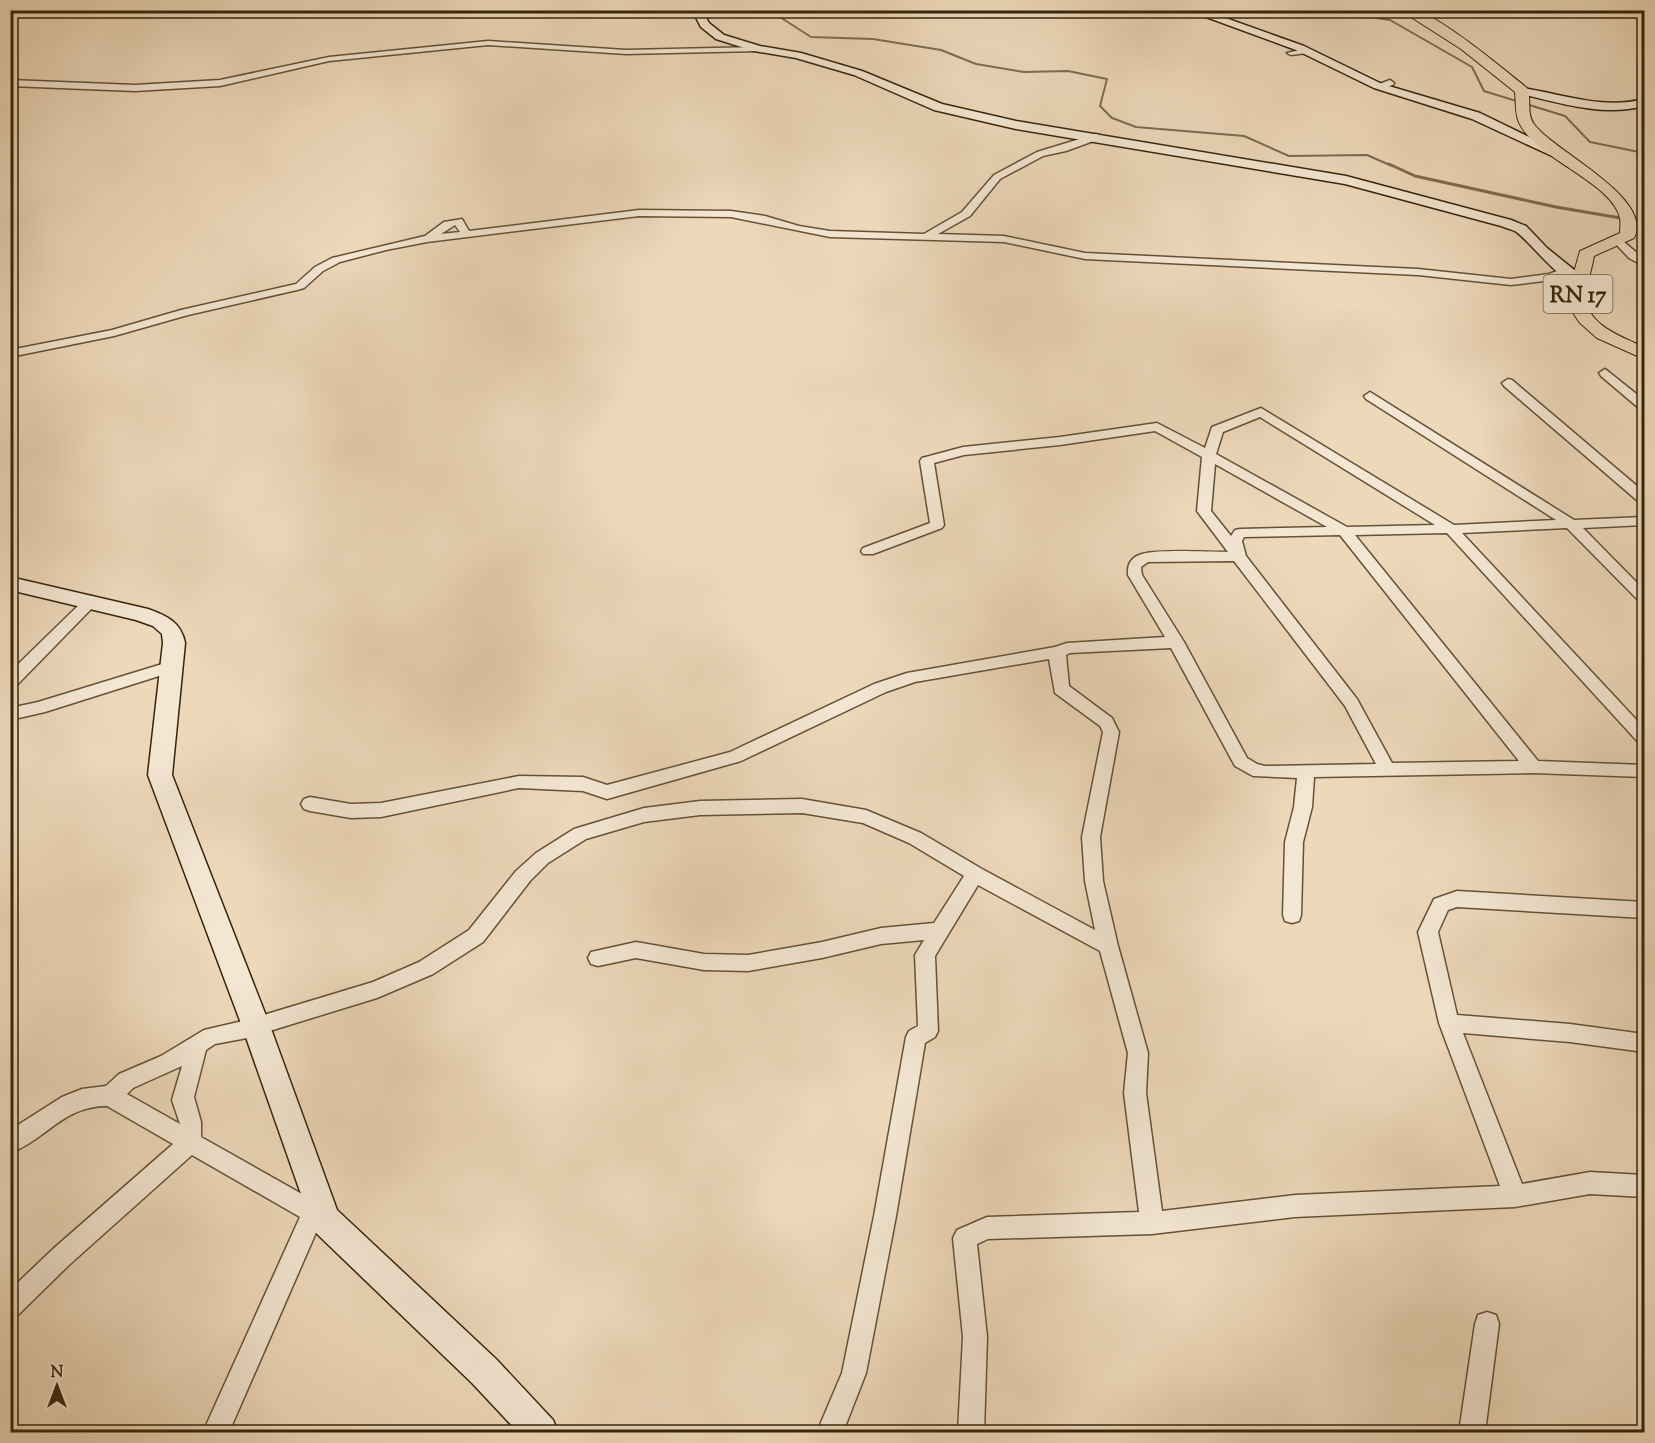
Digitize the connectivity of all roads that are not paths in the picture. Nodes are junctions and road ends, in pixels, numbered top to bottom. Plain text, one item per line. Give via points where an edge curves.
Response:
1 (697, 10) edge
2 (1192, 10) edge
3 (1405, 10) edge
4 (758, 48) junction
5 (1304, 51) junction
6 (1292, 53) dead end
7 (10, 83) edge
8 (1522, 99) junction
9 (1644, 103) edge
10 (1096, 137) junction
11 (1554, 152) junction
12 (1624, 228) junction
13 (926, 237) junction
14 (1644, 263) edge
15 (1574, 275) junction
16 (10, 354) edge
17 (1644, 354) edge
18 (1605, 373) dead end
19 (1508, 383) dead end
20 (1370, 396) dead end
21 (1644, 405) edge
22 (1209, 456) junction
23 (1644, 499) edge
24 (1644, 521) edge
25 (1571, 524) junction
26 (1451, 529) junction
27 (1343, 530) junction
28 (868, 551) dead end
29 (1239, 556) junction
30 (10, 583) edge
31 (1644, 598) edge
32 (91, 601) junction
33 (1176, 642) junction
34 (1059, 652) junction
35 (172, 666) junction
36 (10, 682) edge
37 (10, 714) edge
38 (1644, 738) edge
39 (1533, 767) junction
40 (1387, 769) junction
41 (1305, 771) junction
42 (1644, 771) edge
43 (310, 804) dead end
44 (975, 874) junction
45 (1644, 910) edge
46 (1292, 915) dead end
47 (940, 931) junction
48 (1108, 946) junction
49 (598, 958) dead end
50 (1449, 1023) junction
51 (256, 1026) junction
52 (1644, 1043) edge
53 (196, 1045) junction
54 (110, 1096) junction
55 (10, 1143) edge
56 (190, 1143) junction
57 (1644, 1186) edge
58 (1515, 1196) junction
59 (319, 1216) junction
60 (1152, 1223) junction
61 (10, 1307) edge
62 (1487, 1324) dead end
63 (216, 1432) edge
64 (541, 1432) edge
65 (831, 1432) edge
66 (971, 1432) edge
67 (1472, 1432) edge

1 - 4 street via 714,34
2 - 5 street
3 - 8 main road via 1490,65
4 - 7 street via 613,52 488,43 329,59 220,83 135,88
4 - 10 street via 858,73 949,110
5 - 6 street
5 - 11 street via 1476,116
8 - 9 street via 1634,108
8 - 11 main road via 1527,124
10 - 13 street via 1040,154 997,177 966,214
10 - 15 street via 1346,180 1506,223 1521,229
11 - 12 main road via 1610,193
12 - 14 street via 1632,256
12 - 15 main road, RN 17 via 1586,254 1586,268
13 - 15 street via 1004,239 1085,256 1418,272 1511,282
13 - 16 street via 830,234 750,216 692,212 639,213 427,239 336,260 300,286 185,312 131,329
15 - 17 main road, RN 17 via 1584,319 1602,333
18 - 21 street
19 - 23 street
20 - 25 street
22 - 26 street via 1217,430 1261,412
22 - 27 street
22 - 28 street via 1156,427 963,451 927,461 937,525
22 - 29 street via 1204,511
24 - 25 street
25 - 26 street
25 - 31 street
26 - 27 street
26 - 38 street
27 - 29 street via 1240,533 1235,541
27 - 39 street
29 - 33 street via 1144,558 1134,566 1135,575
29 - 40 street via 1351,703
30 - 32 street
32 - 35 street via 141,614 167,626 174,638
32 - 36 street
33 - 34 street via 1067,648
33 - 41 street via 1242,762 1265,772
34 - 43 street via 913,677 880,688 735,758 607,792 582,784 519,782 381,810 351,811
34 - 48 street via 1061,689 1106,722 1111,732 1091,837 1094,881
35 - 37 street
35 - 51 street via 160,775
39 - 40 street
39 - 42 street
40 - 41 street
41 - 46 street via 1294,842
44 - 47 street
44 - 48 street
44 - 51 street via 915,838 866,816 802,806 700,808 644,815 580,834 542,858 476,936 426,968 376,989
45 - 50 street via 1457,899 1441,904 1428,932
47 - 49 street via 881,936 748,963 704,962 636,950
47 - 65 street via 925,955 928,1031 916,1037 854,1373
48 - 60 street via 1138,1053 1135,1093
50 - 52 street
50 - 58 street
51 - 53 street via 211,1036
51 - 59 street
53 - 54 street via 168,1064 126,1081
53 - 56 street via 196,1059 182,1107 189,1116
54 - 55 street via 93,1094 67,1104
54 - 56 street
56 - 59 street
56 - 61 street
57 - 58 street via 1590,1183
58 - 60 street via 1295,1206
59 - 63 street
59 - 64 street via 484,1371
60 - 66 street via 987,1228 965,1238 975,1337
62 - 67 street

